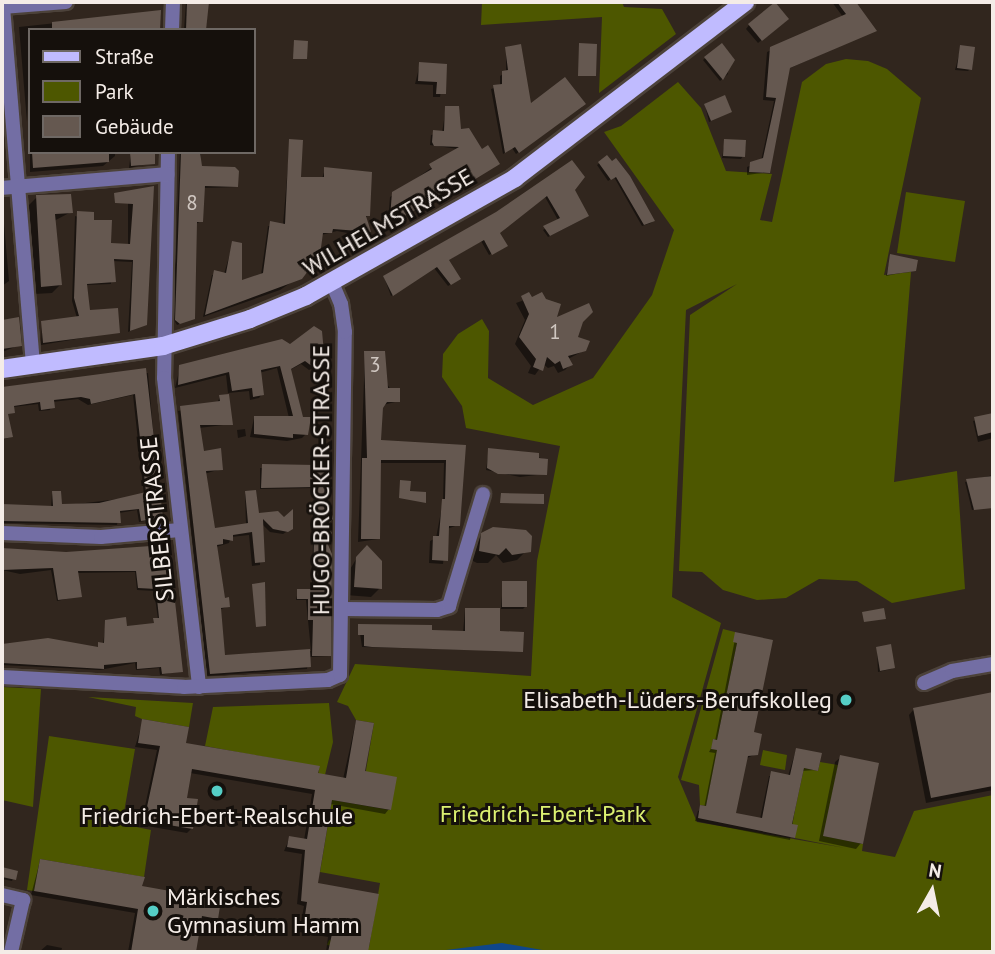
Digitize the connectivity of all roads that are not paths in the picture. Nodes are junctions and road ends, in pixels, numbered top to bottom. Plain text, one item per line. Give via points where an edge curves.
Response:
1 (65, 2) edge
2 (173, 2) edge
3 (745, 2) edge
4 (2, 7) edge
5 (172, 28) edge
6 (168, 154) edge
7 (167, 174) junction
8 (18, 186) junction
9 (2, 188) edge
10 (332, 283) junction
11 (163, 346) junction
12 (33, 364) junction
13 (2, 369) edge
14 (483, 494) dead end
15 (180, 530) junction
16 (2, 533) edge
17 (343, 609) junction
18 (993, 664) edge
19 (2, 677) edge
20 (924, 683) dead end
21 (199, 687) junction
22 (2, 895) edge
23 (11, 952) edge

1 - 4 street
2 - 5 street
3 - 10 main road, WILHELMSTRASSE via 515,178
4 - 8 street
6 - 7 street, SILBERSTRASSE
7 - 8 street
7 - 11 street, SILBERSTRASSE
8 - 9 street
8 - 12 street
10 - 11 main road, WILHELMSTRASSE via 269,313
10 - 17 street, HUGO-BRÖCKER-STRASSE via 345,332
11 - 12 main road, WILHELMSTRASSE
11 - 15 street, SILBERSTRASSE
12 - 13 main road, WILHELMSTRASSE
14 - 17 street via 449,606 437,610
15 - 16 street via 101,537
15 - 21 street, SILBERSTRASSE
17 - 21 street, HUGO-BRÖCKER-STRASSE via 342,671 337,678
18 - 20 street via 952,671
19 - 21 street
22 - 23 street via 23,900

